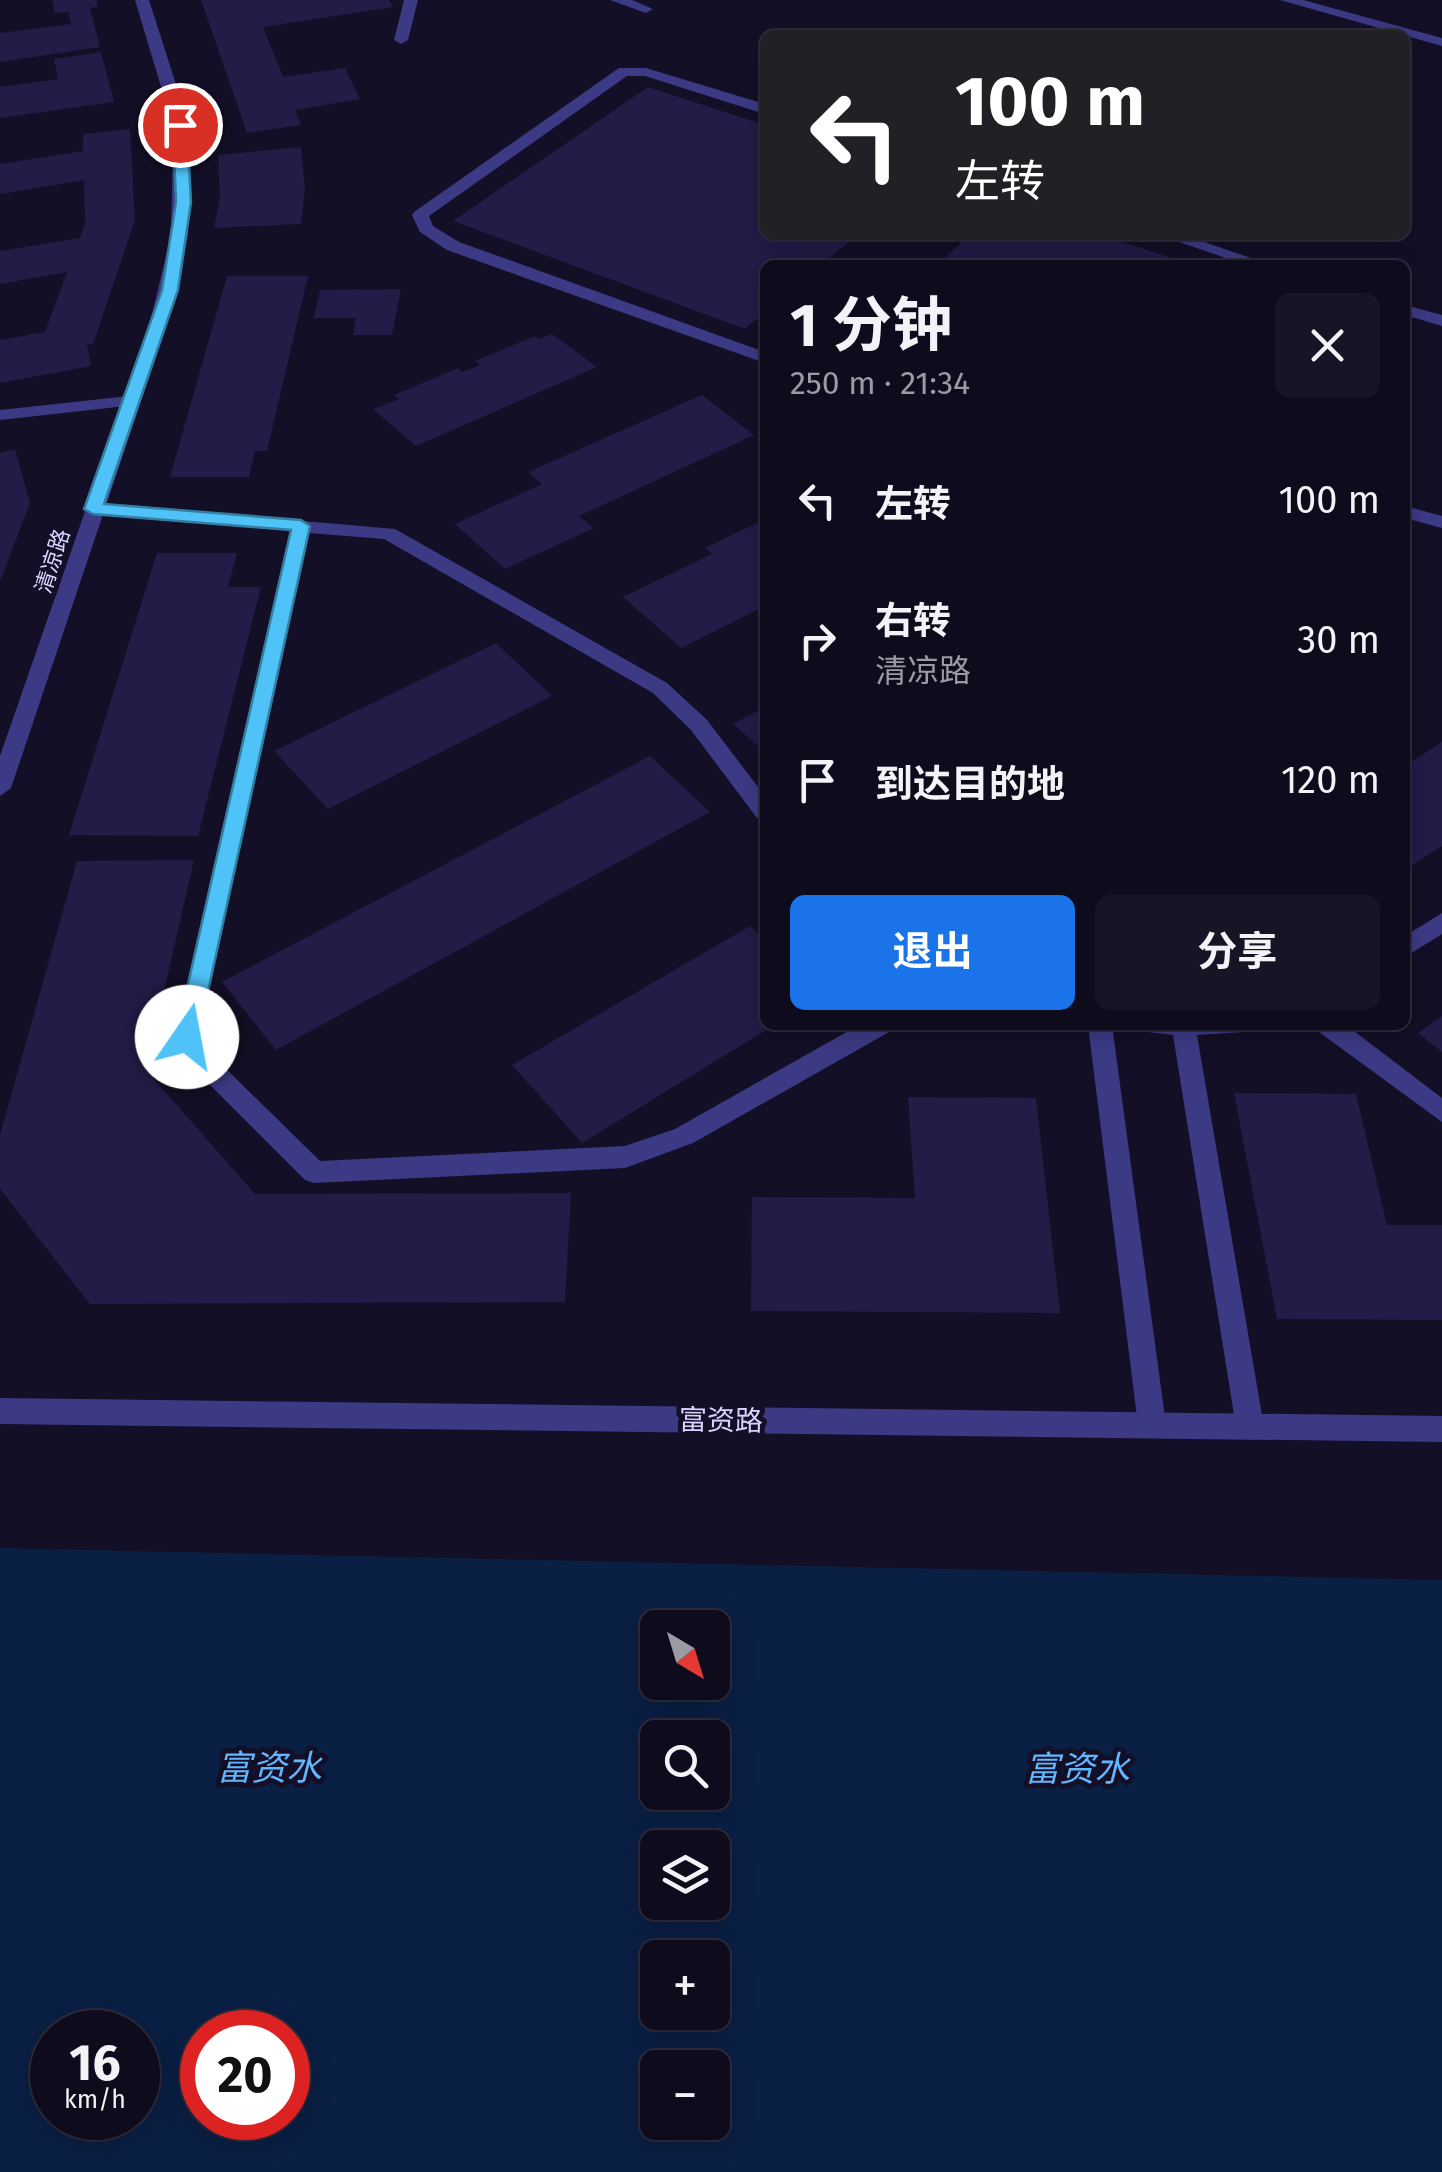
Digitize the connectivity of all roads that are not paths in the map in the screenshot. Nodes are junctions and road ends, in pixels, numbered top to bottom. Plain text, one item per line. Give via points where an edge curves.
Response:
1 (142, 0) edge
2 (411, 0) edge
3 (617, 0) edge
4 (1288, 0) edge
5 (646, 9) dead end
6 (1398, 30) edge
7 (1410, 33) edge
8 (401, 40) dead end
9 (1442, 42) edge
10 (760, 107) edge
11 (1183, 240) edge
12 (1247, 260) edge
13 (1410, 311) edge
14 (1442, 321) edge
15 (760, 356) edge
16 (129, 401) junction
17 (0, 415) edge
18 (93, 509) junction
19 (1410, 513) edge
20 (1442, 522) edge
21 (301, 526) junction
22 (0, 788) edge
23 (760, 805) edge
24 (1442, 922) edge
25 (1410, 944) edge
26 (871, 1030) edge
27 (1101, 1030) edge
28 (1171, 1030) edge
29 (1335, 1030) edge
30 (1442, 1112) edge
31 (0, 1410) edge
32 (1152, 1425) junction
33 (1250, 1427) junction
34 (1442, 1429) edge

1 - 16 street, 清凉路 via 174,93 183,202 170,290
2 - 8 street
3 - 5 street
4 - 6 street
7 - 9 street
10 - 15 street via 624,71 420,215 426,229 453,246
11 - 12 street
13 - 14 street
16 - 17 street
16 - 18 street, 清凉路
18 - 21 street
18 - 22 street, 清凉路
19 - 20 street
21 - 23 street via 388,533 634,670 699,725
21 - 26 street via 187,1037 201,1060 314,1172 625,1157 684,1136
24 - 25 street
27 - 32 street
28 - 33 street
29 - 30 street
31 - 32 street, 富资路
32 - 33 street, 富资路
33 - 34 street, 富资路

